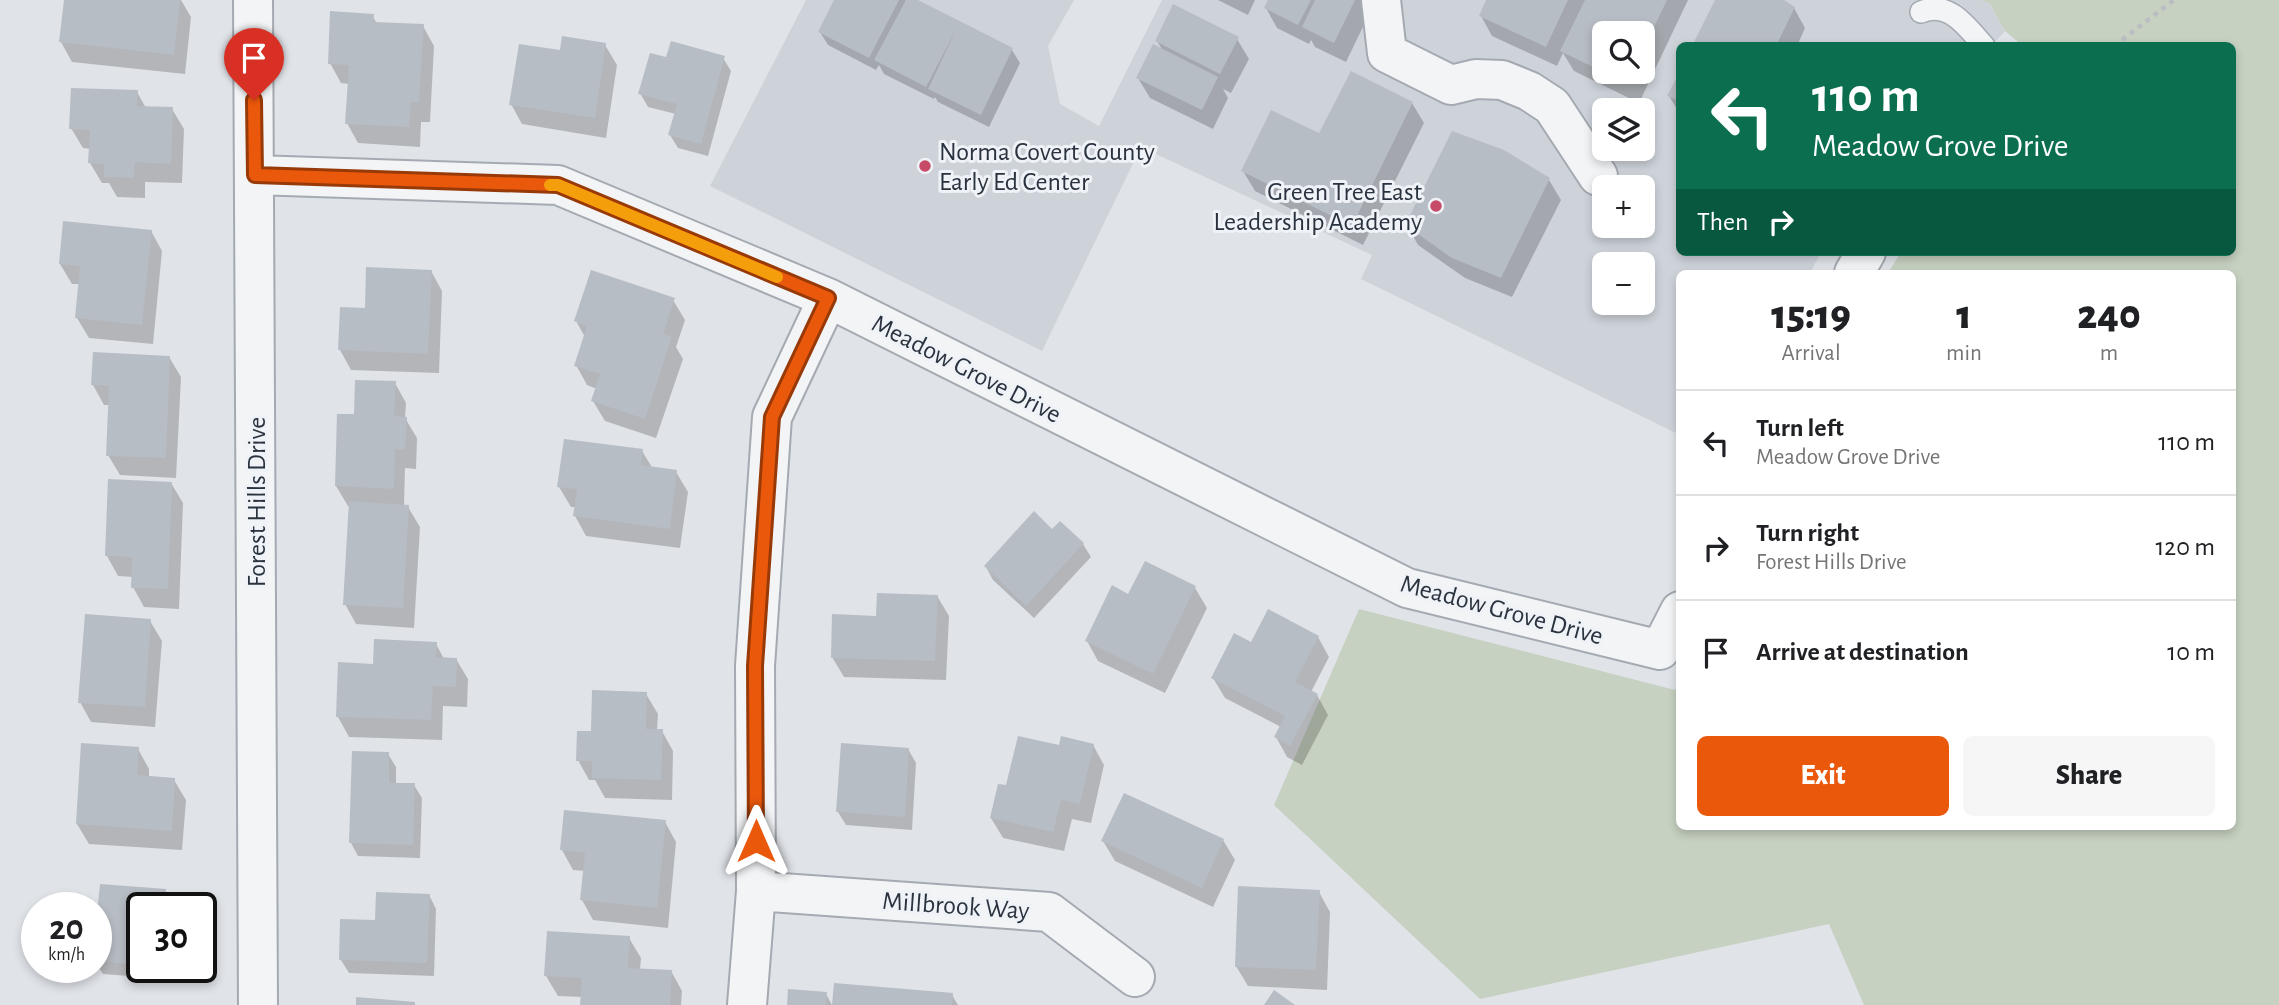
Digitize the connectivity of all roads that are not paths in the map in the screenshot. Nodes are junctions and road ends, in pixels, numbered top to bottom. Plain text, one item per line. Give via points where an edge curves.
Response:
1 (253, 0) edge
2 (1381, 0) edge
3 (1925, 6) edge
4 (1980, 42) edge
5 (255, 175) junction
6 (1602, 175) edge
7 (828, 298) junction
8 (1676, 619) edge
9 (756, 891) junction
10 (1135, 977) dead end
11 (258, 1005) edge
12 (747, 1005) edge

1 - 5 street, Forest Hills Drive
2 - 6 street via 1387,53 1451,85 1476,79 1502,80 1529,90 1552,106
3 - 4 lane via 1947,7
5 - 7 street, Meadow Grove Drive via 558,185
5 - 11 street, Forest Hills Drive
7 - 8 street, Meadow Grove Drive via 1407,588 1660,650
7 - 9 street via 772,417 755,666
9 - 10 street, Millbrook Way via 1049,912
9 - 12 street

